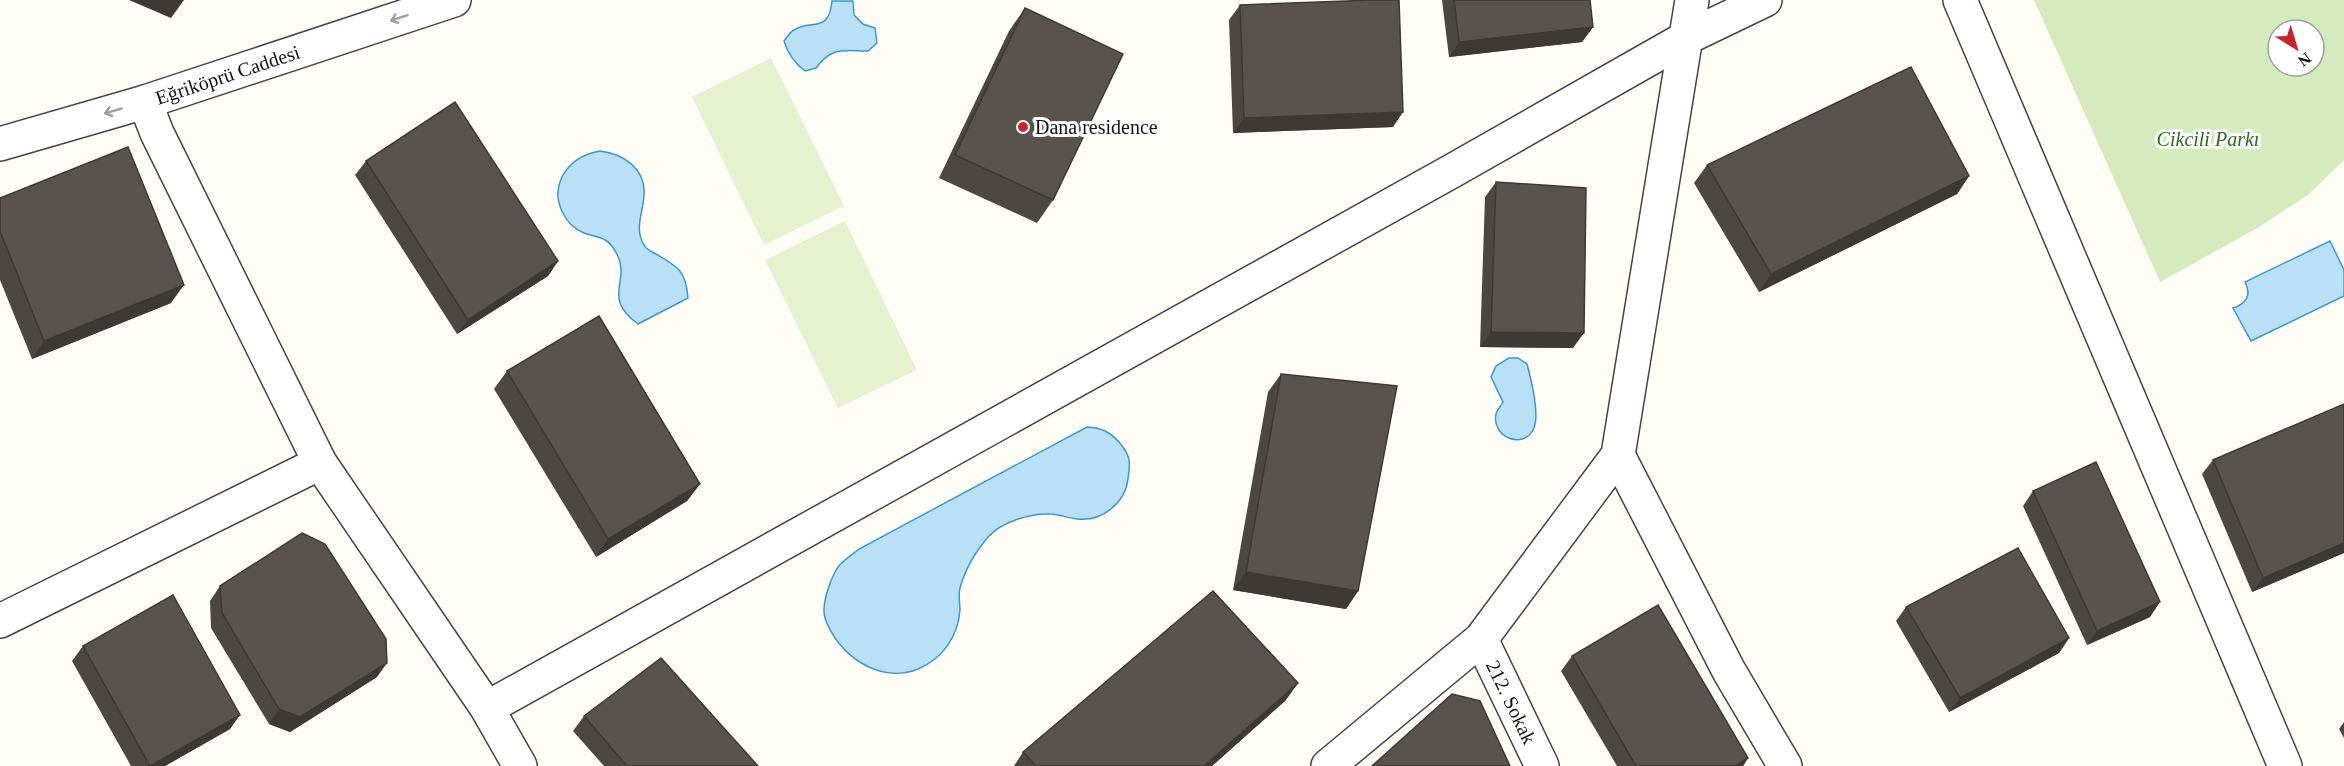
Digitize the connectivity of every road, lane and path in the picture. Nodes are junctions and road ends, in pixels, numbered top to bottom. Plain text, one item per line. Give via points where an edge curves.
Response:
1 (454, 0) edge
2 (1692, 0) edge
3 (1765, 0) edge
4 (1960, 0) edge
5 (1686, 38) junction
6 (145, 102) junction
7 (1, 139) edge
8 (1617, 455) junction
9 (320, 463) junction
10 (0, 621) edge
11 (1481, 639) junction
12 (487, 708) junction
13 (520, 766) edge
14 (1328, 766) edge
15 (1542, 766) edge
16 (1785, 766) edge
17 (2285, 766) edge

1 -> 6 street, Eğriköprü Caddesi
2 - 5 street
3 - 5 street
4 - 17 street
5 - 8 street
5 - 12 street
6 -> 7 street, Eğriköprü Caddesi
6 - 9 street
8 - 11 street
8 - 16 street via 1729,671
9 - 10 street
9 - 12 street
11 - 14 street
11 - 15 street, 212. Sokak
12 - 13 street

